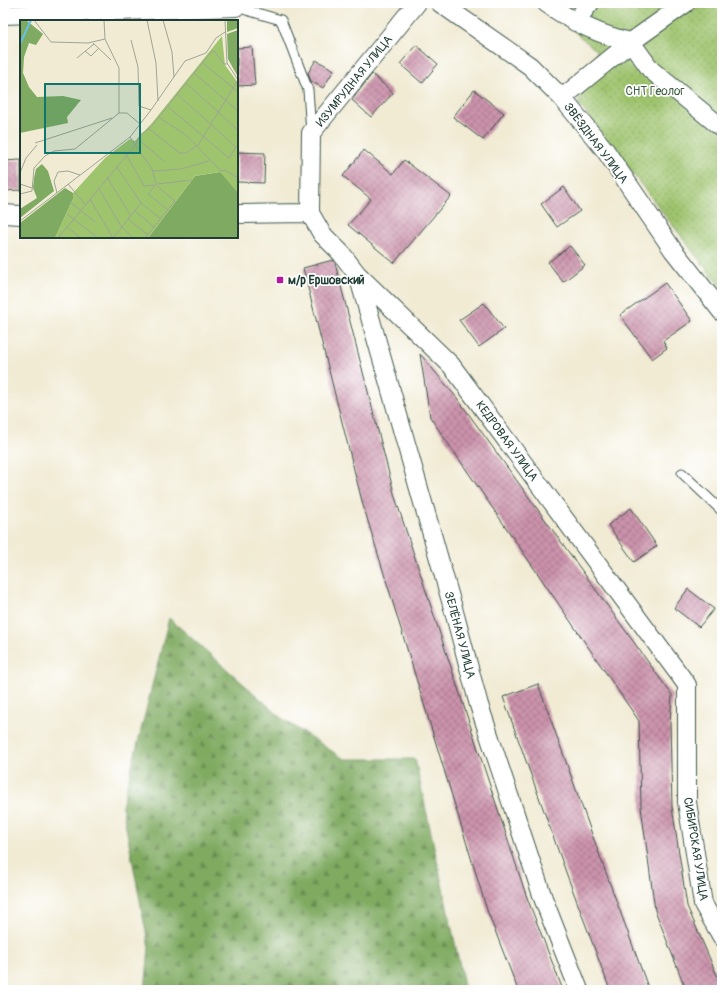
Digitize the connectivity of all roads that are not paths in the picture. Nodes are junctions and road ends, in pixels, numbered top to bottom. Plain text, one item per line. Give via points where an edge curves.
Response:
1 (417, 3) edge
2 (440, 3) edge
3 (546, 3) edge
4 (590, 3) edge
5 (686, 3) edge
6 (238, 5) edge
7 (3, 15) edge
8 (574, 22) junction
9 (631, 42) junction
10 (562, 98) junction
11 (722, 128) edge
12 (311, 133) junction
13 (310, 213) junction
14 (3, 214) edge
15 (20, 214) edge
16 (238, 214) edge
17 (357, 274) junction
18 (722, 312) edge
19 (682, 473) dead end
20 (722, 511) edge
21 (687, 685) joint
22 (722, 937) edge
23 (579, 990) edge

1 - 12 street, ИЗУМРУДНАЯ УЛИЦА
2 - 10 street, ЗВЁЗДНАЯ УЛИЦА via 530,66
3 - 8 street
4 - 8 street
5 - 9 street
6 - 7 street
6 - 12 lane via 281,20 308,90
8 - 9 street via 611,38
9 - 10 street
9 - 11 street via 651,70
10 - 18 street, ЗВЁЗДНАЯ УЛИЦА via 605,150 672,250
12 - 13 street, ИЗУМРУДНАЯ УЛИЦА
13 - 16 street
13 - 17 street, КЕДРОВАЯ УЛИЦА via 322,234
14 - 15 street
17 - 21 street, КЕДРОВАЯ УЛИЦА via 451,365
17 - 23 street, ЗЕЛЁНАЯ УЛИЦА via 479,705 543,898
19 - 20 lane
21 - 22 street, СИБИРСКАЯ УЛИЦА via 687,802 703,904

